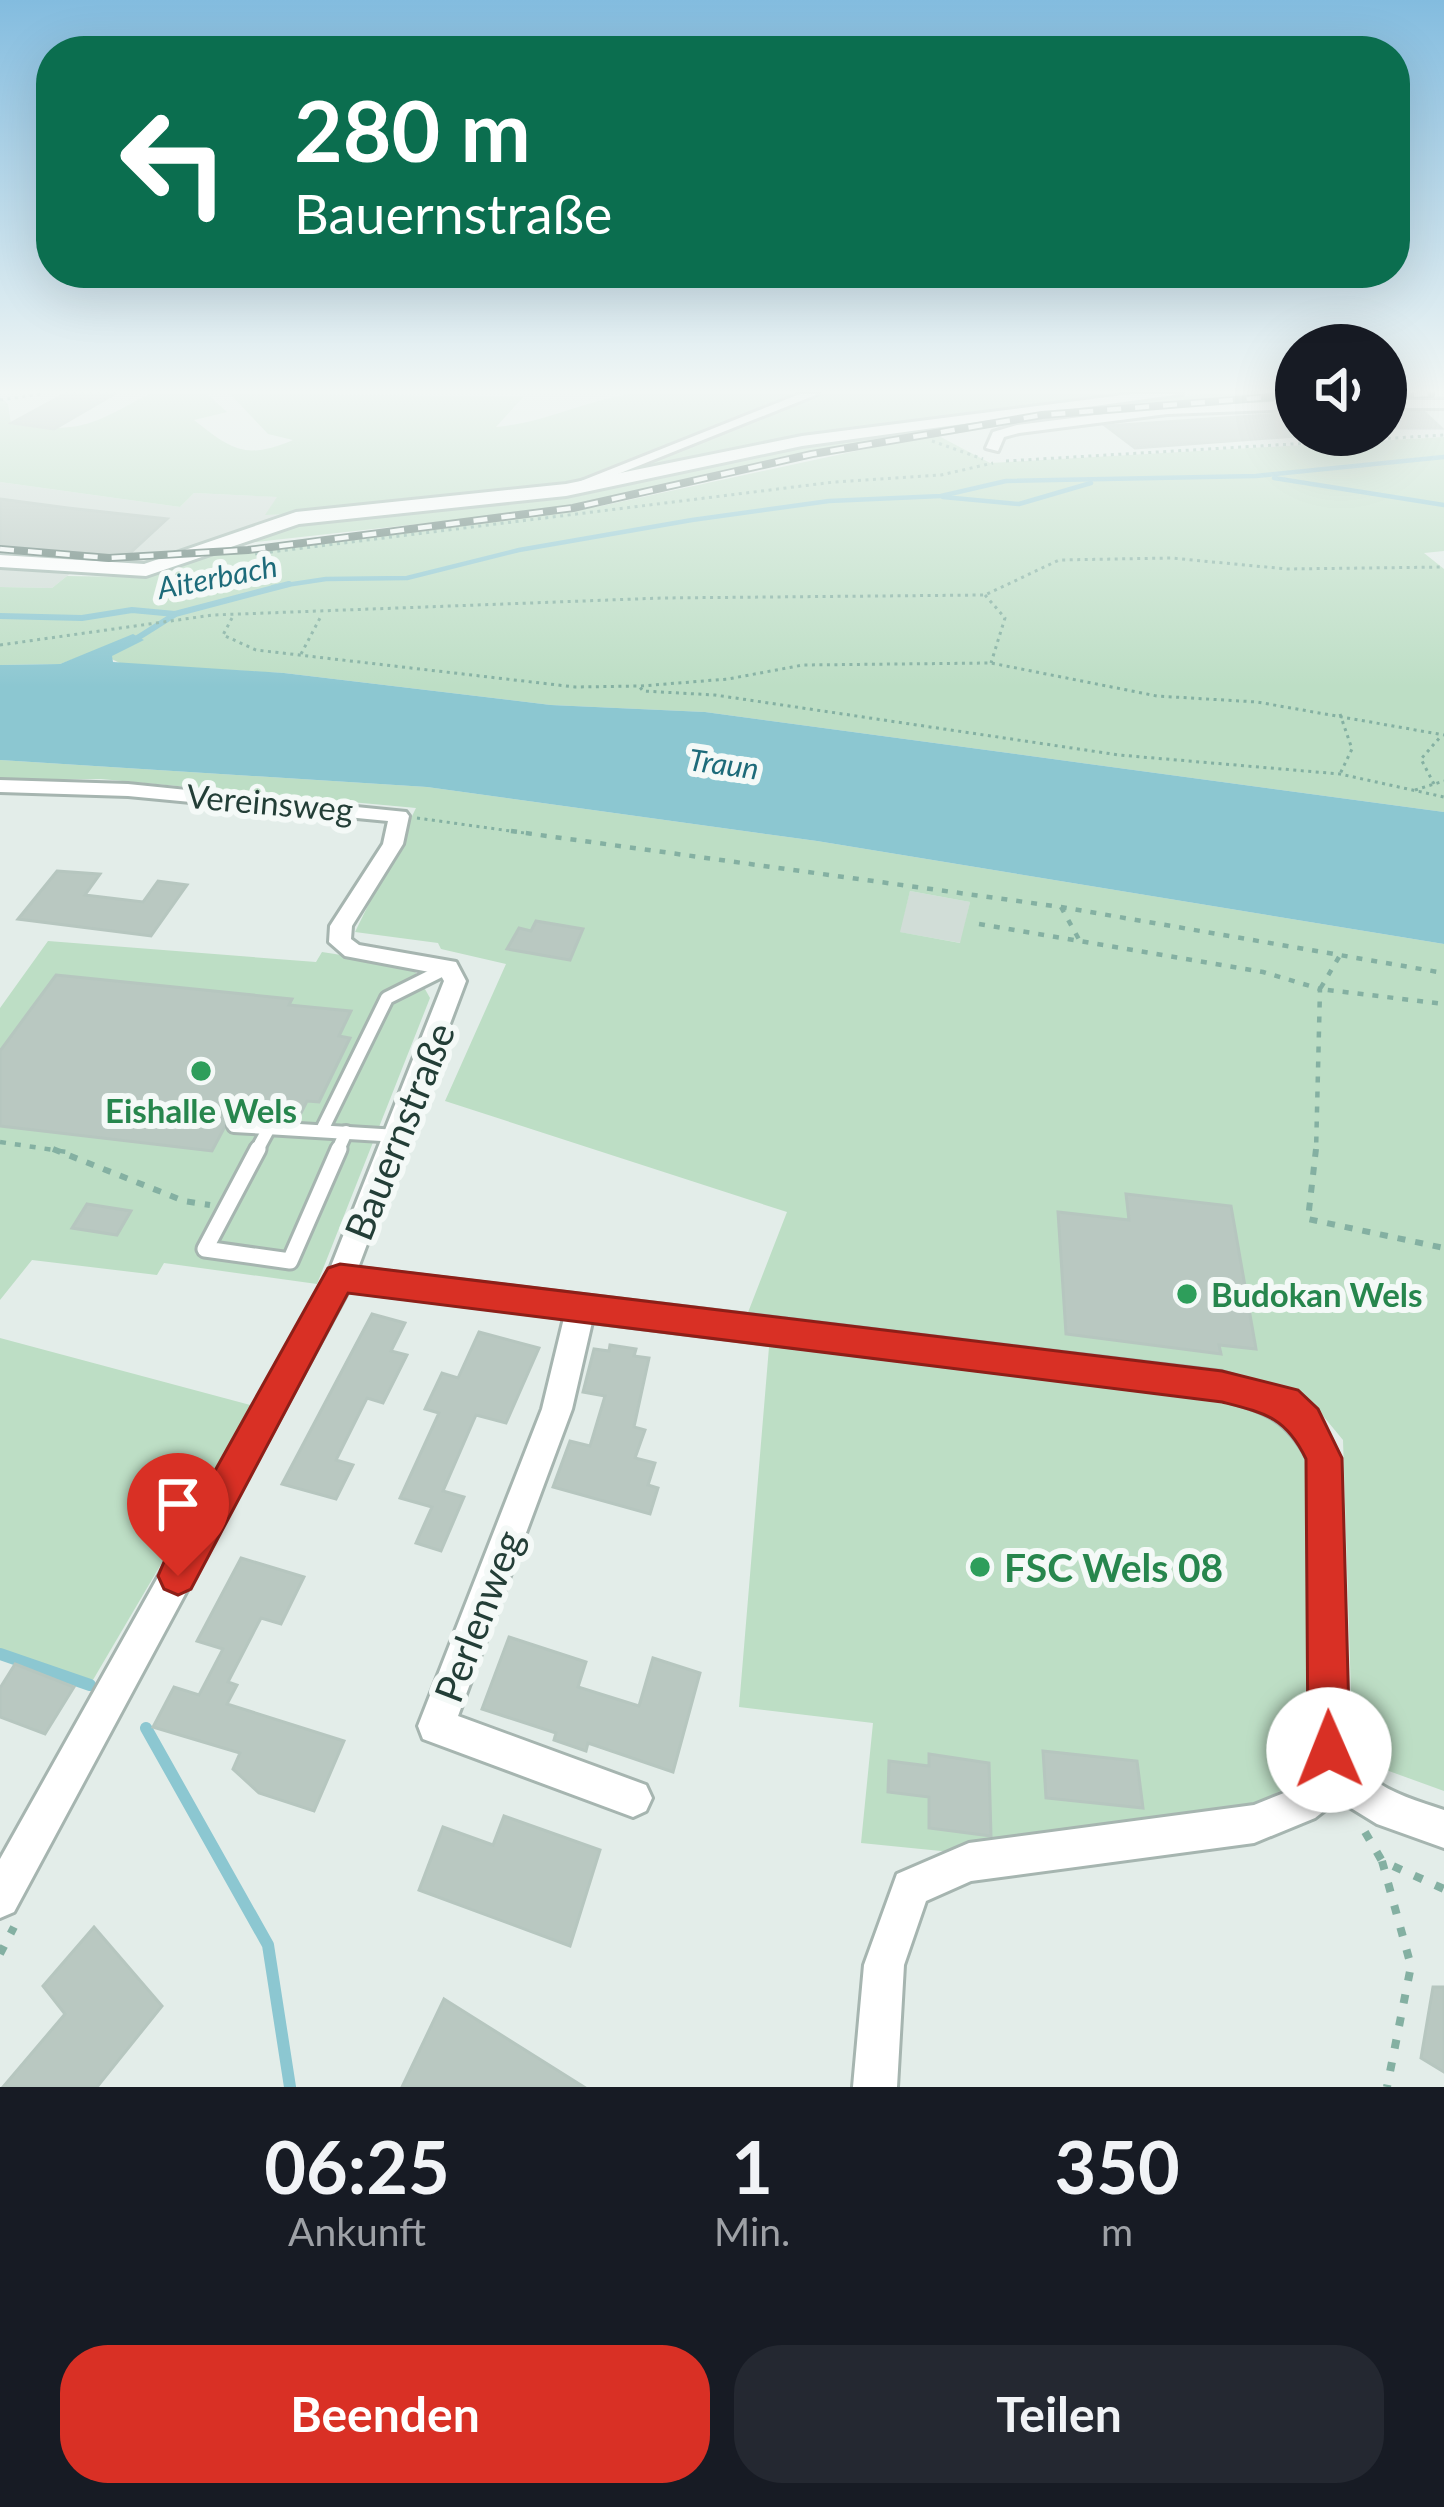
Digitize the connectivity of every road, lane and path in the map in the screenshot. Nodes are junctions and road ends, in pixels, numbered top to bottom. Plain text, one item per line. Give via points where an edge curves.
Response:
1 (553, 491) edge
2 (757, 491) edge
3 (245, 555) dead end
4 (0, 561) edge
5 (1444, 567) edge
6 (985, 595) junction
7 (321, 615) junction
8 (232, 618) junction
9 (0, 645) edge
10 (301, 654) junction
11 (991, 664) junction
12 (639, 686) junction
13 (1340, 714) junction
14 (1443, 735) edge
15 (1340, 774) junction
16 (1444, 781) edge
17 (1435, 784) junction
18 (0, 786) edge
19 (1410, 791) junction
20 (1444, 797) edge
21 (399, 816) junction
22 (1061, 907) junction
23 (979, 925) dead end
24 (1081, 943) junction
25 (1339, 957) junction
26 (448, 968) junction
27 (1444, 973) edge
28 (1320, 989) junction
29 (1444, 1004) edge
30 (234, 1126) dead end
31 (269, 1128) junction
32 (322, 1130) junction
33 (346, 1132) junction
34 (399, 1136) junction
35 (0, 1142) edge
36 (228, 1207) junction
37 (1444, 1248) edge
38 (340, 1278) junction
39 (581, 1307) junction
40 (1348, 1787) junction
41 (633, 1798) dead end
42 (1444, 1829) edge
43 (1382, 1861) junction
44 (1444, 1888) edge
45 (0, 1898) edge
46 (875, 2087) edge
47 (1387, 2087) edge

1 - 4 main road via 296,518 146,570
2 - 3 path
5 - 6 path via 1059,560
6 - 7 path via 662,598
6 - 11 path via 1005,618
7 - 8 path
7 - 10 path
8 - 9 path
8 - 10 path via 223,635 235,644
10 - 12 path via 575,686
11 - 12 path via 803,665
11 - 13 path via 1157,696
12 - 15 path via 1119,755
13 - 14 path
13 - 15 path via 1352,749
14 - 17 path via 1421,759
15 - 19 path
16 - 17 path
17 - 19 path
18 - 21 street, Vereinsweg
19 - 20 path
21 - 22 path
21 - 26 street, Vereinsweg via 393,844 340,926 340,942
22 - 24 path
22 - 25 path
23 - 24 path
24 - 28 path
25 - 27 path
25 - 28 path
26 - 32 lane via 387,998
26 - 34 street, Bauernstraße via 453,996
28 - 29 path
28 - 37 path via 1319,1163 1308,1219
30 - 31 lane
31 - 32 lane
31 - 36 lane
32 - 33 lane
33 - 34 lane
33 - 36 lane via 290,1261 205,1249
34 - 38 street, Bauernstraße
35 - 36 path via 63,1150 184,1201
38 - 39 street
38 - 45 street, Bauernstraße
39 - 40 street via 1286,1401 1306,1420 1324,1458 1329,1750
39 - 41 street, Perlenweg via 557,1409 436,1726
40 - 42 street
40 - 43 path
40 - 46 street via 1254,1824 969,1862 911,1888 884,1965
43 - 44 path
43 - 47 path via 1412,1966

